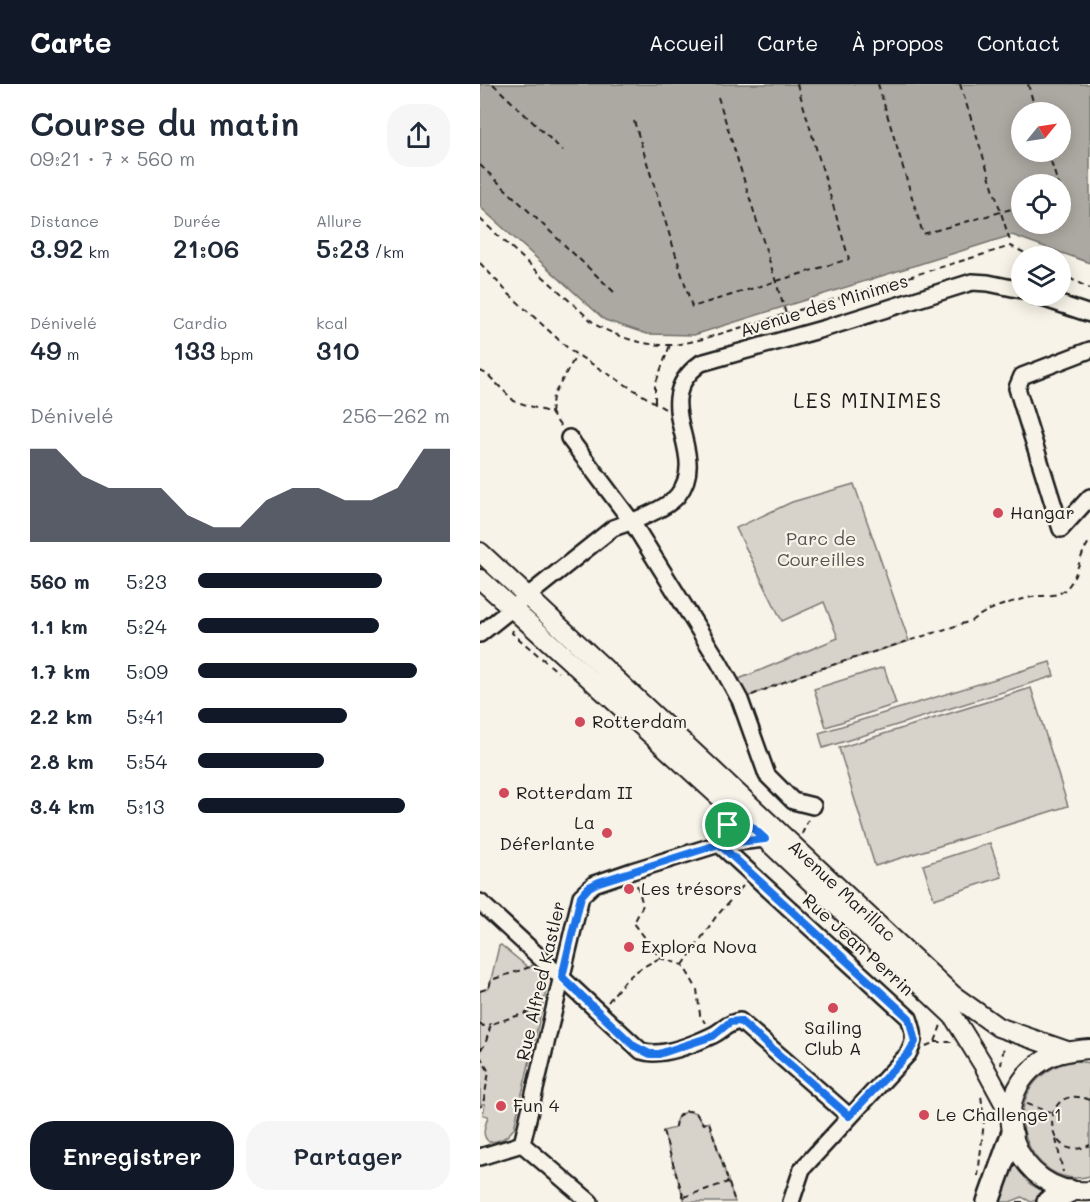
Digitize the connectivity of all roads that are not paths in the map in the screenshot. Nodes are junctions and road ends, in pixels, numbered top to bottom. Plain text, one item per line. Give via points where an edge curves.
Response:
1 (1011, 288) edge
2 (1066, 306) edge
3 (1090, 314) edge
4 (1090, 350) edge
5 (569, 438) road end
6 (1090, 497) edge
7 (632, 522) junction
8 (480, 552) edge
9 (480, 579) edge
10 (528, 597) junction
11 (513, 608) junction
12 (480, 634) edge
13 (813, 806) dead end
14 (731, 808) junction
15 (765, 839) junction
16 (719, 844) junction
17 (480, 902) edge
18 (562, 977) junction
19 (1090, 1049) edge
20 (1067, 1051) junction
21 (849, 1116) junction
22 (1011, 1126) junction
23 (522, 1144) junction
24 (480, 1157) edge
25 (1068, 1193) edge
26 (590, 1202) edge
27 (791, 1202) edge
28 (988, 1202) edge

1 - 7 street, Avenue des Minimes via 972,282 700,363 689,372 676,403 687,450 685,482 669,503
2 - 3 street
4 - 6 street via 1022,376 1017,388 1062,529
5 - 7 street
7 - 10 street, Avenue des Minimes via 613,528
7 - 13 street via 740,700 767,775 793,801
8 - 10 street, Avenue Marillac
9 - 11 street, Avenue Marillac
10 - 11 street, Avenue des Minimes
10 - 20 street, Avenue Marillac via 953,996 998,1027
11 - 12 street, Avenue des Minimes
11 - 14 street, Avenue Marillac
14 - 15 street, Avenue Marillac
14 - 16 street
15 - 16 street, Rue Alfred Kastler
15 - 22 street, Avenue Marillac via 953,1016 993,1083
16 - 18 street, Rue Alfred Kastler via 594,884 581,896
16 - 21 street, Rue Jean Perrin via 909,1018 915,1042 908,1054
17 - 18 street
18 - 21 street via 634,1046 650,1054 713,1036 730,1022 740,1021
18 - 23 street, Rue Alfred Kastler
19 - 20 street
20 - 22 street via 1045,1060 1028,1074 1016,1094
21 - 27 street via 802,1169
22 - 25 street, Avenue Marillac via 1018,1154 1030,1169 1044,1182
22 - 28 main road
23 - 24 street
23 - 26 street

